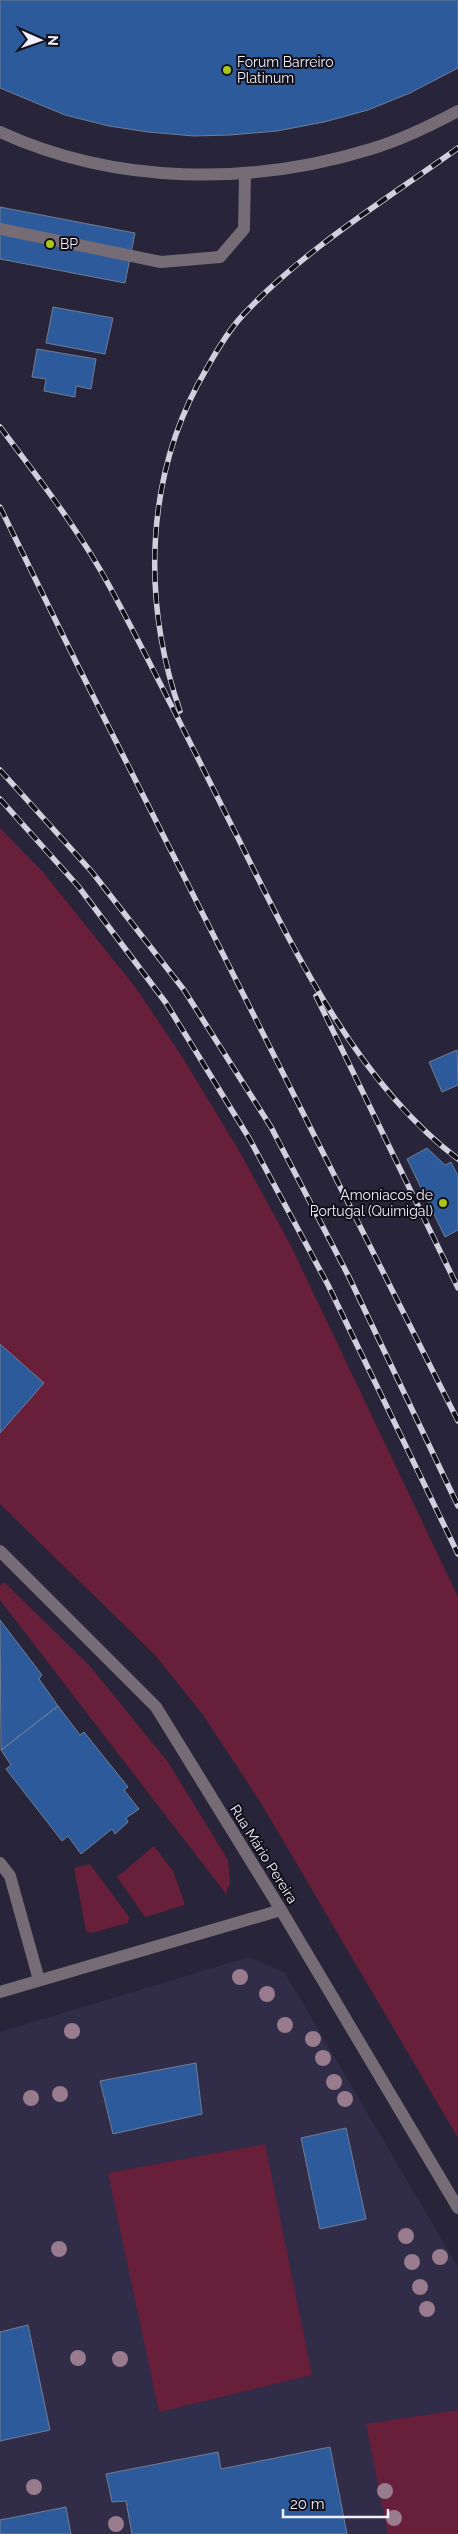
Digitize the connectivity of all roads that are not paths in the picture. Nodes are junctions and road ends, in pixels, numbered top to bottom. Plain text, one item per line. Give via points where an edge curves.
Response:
1 (458, 111) edge
2 (0, 132) edge
3 (245, 174) junction
4 (0, 229) edge
5 (0, 1551) edge
6 (0, 1863) edge
7 (281, 1910) junction
8 (39, 1980) junction
9 (0, 1992) edge
10 (458, 2208) edge

1 - 3 street via 413,134 371,149 282,170
2 - 3 street via 47,151 94,162 192,175
3 - 4 street via 244,228 220,257 161,262
5 - 7 street, Rua Mário Pereira via 156,1707
6 - 8 street via 10,1876
7 - 8 street
7 - 10 street, Rua Mário Pereira
8 - 9 street

